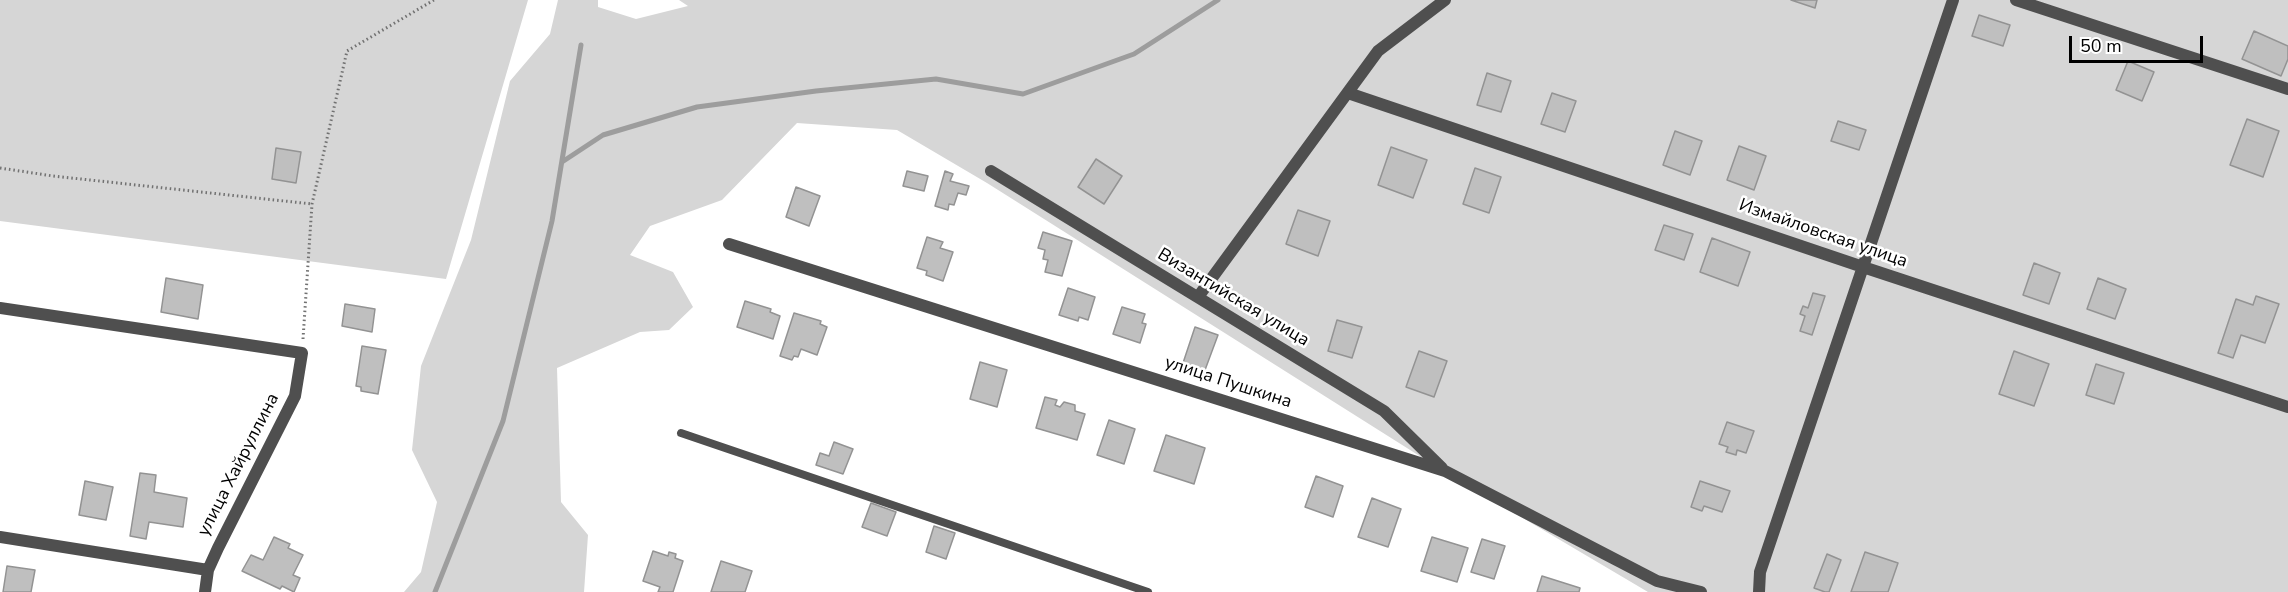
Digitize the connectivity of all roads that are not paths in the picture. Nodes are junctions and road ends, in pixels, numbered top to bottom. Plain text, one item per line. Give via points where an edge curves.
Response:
1 (1445, 0) edge
2 (1953, 0) edge
3 (2016, 0) edge
4 (2288, 89) edge
5 (1348, 93) junction
6 (992, 171) dead end
7 (729, 244) dead end
8 (1863, 267) junction
9 (1198, 297) junction
10 (0, 308) edge
11 (2288, 407) edge
12 (681, 434) dead end
13 (1445, 471) junction
14 (0, 537) edge
15 (208, 570) junction
16 (205, 592) edge
17 (1148, 592) edge
18 (1701, 592) edge
19 (1759, 592) edge

1 - 5 street via 1378,51
2 - 8 street
3 - 4 street
5 - 8 street, Измайловская улица
5 - 9 street
6 - 9 street, Византийская улица
7 - 13 street, улица Пушкина
8 - 11 street, Измайловская улица
8 - 19 street via 1760,572
9 - 13 street, Византийская улица via 1384,411
10 - 15 street, улица Хайруллина via 302,353 295,396
12 - 17 lane
13 - 18 street, улица Пушкина via 1657,581
14 - 15 street
15 - 16 street, улица Хайруллина

